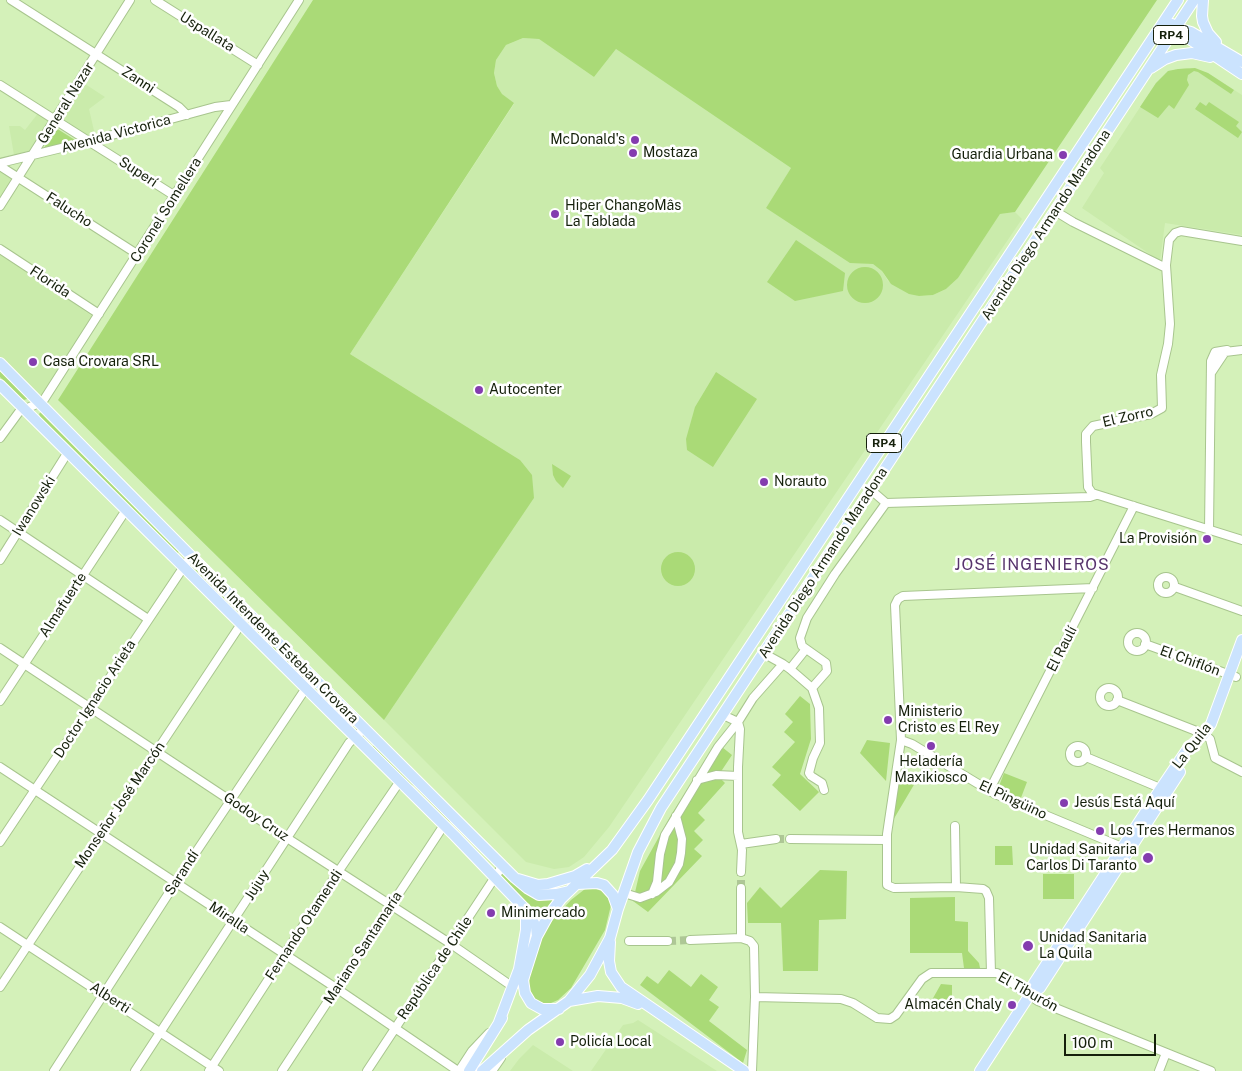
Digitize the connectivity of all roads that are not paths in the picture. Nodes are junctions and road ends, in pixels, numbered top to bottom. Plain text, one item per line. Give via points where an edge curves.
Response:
1 (11, 0) edge
2 (130, 0) edge
3 (155, 0) edge
4 (299, 0) edge
5 (1178, 0) edge
6 (1194, 0) edge
7 (1203, 0) edge
8 (1165, 20) junction
9 (1176, 27) junction
10 (97, 54) junction
11 (1225, 57) junction
12 (1242, 62) edge
13 (258, 65) junction
14 (1148, 70) junction
15 (1242, 74) edge
16 (0, 85) edge
17 (231, 105) junction
18 (187, 115) junction
19 (56, 119) junction
20 (90, 141) junction
21 (33, 155) junction
22 (0, 164) edge
23 (18, 177) junction
24 (175, 196) junction
25 (0, 206) edge
26 (1055, 211) junction
27 (1242, 241) edge
28 (0, 249) edge
29 (137, 254) junction
30 (1166, 268) junction
31 (99, 314) junction
32 (1242, 350) edge
33 (0, 363) edge
34 (0, 385) edge
35 (39, 403) junction
36 (23, 410) junction
37 (0, 438) edge
38 (68, 452) junction
39 (871, 490) junction
40 (1096, 495) junction
41 (886, 503) junction
42 (1134, 506) junction
43 (126, 510) junction
44 (0, 520) edge
45 (1209, 530) junction
46 (18, 532) junction
47 (1242, 540) edge
48 (191, 556) junction
49 (0, 560) edge
50 (182, 567) junction
51 (83, 575) junction
52 (1175, 587) dead end
53 (1093, 588) junction
54 (1242, 611) edge
55 (148, 619) junction
56 (241, 624) junction
57 (1242, 640) edge
58 (1145, 644) dead end
59 (0, 648) edge
60 (806, 649) junction
61 (763, 653) junction
62 (1242, 659) edge
63 (24, 664) junction
64 (786, 666) junction
65 (1233, 676) junction
66 (314, 678) junction
67 (306, 688) junction
68 (812, 688) junction
69 (1117, 700) dead end
70 (0, 701) edge
71 (90, 707) junction
72 (723, 714) junction
73 (738, 722) junction
74 (365, 728) junction
75 (355, 736) junction
76 (1206, 736) junction
77 (901, 740) junction
78 (156, 751) junction
79 (1086, 757) dead end
80 (0, 766) edge
81 (1242, 772) edge
82 (738, 776) junction
83 (697, 780) junction
84 (400, 781) junction
85 (824, 790) dead end
86 (1165, 790) junction
87 (35, 791) junction
88 (989, 791) junction
89 (231, 800) junction
90 (676, 816) junction
91 (444, 825) junction
92 (955, 826) dead end
93 (101, 833) junction
94 (287, 838) junction
95 (776, 839) tunnel mouth
96 (790, 839) tunnel mouth
97 (886, 840) junction
98 (0, 842) edge
99 (741, 844) junction
100 (1126, 848) junction
101 (503, 865) junction
102 (338, 872) junction
103 (742, 872) tunnel mouth
104 (495, 878) junction
105 (515, 878) junction
106 (176, 882) junction
107 (577, 882) junction
108 (956, 887) junction
109 (740, 888) tunnel mouth
110 (624, 893) junction
111 (652, 894) junction
112 (518, 901) junction
113 (390, 905) junction
114 (618, 909) junction
115 (234, 921) junction
116 (0, 927) edge
117 (537, 936) junction
118 (610, 938) junction
119 (741, 938) junction
120 (690, 940) tunnel mouth
121 (629, 941) dead end
122 (668, 941) tunnel mouth
123 (28, 944) junction
124 (451, 944) junction
125 (284, 955) junction
126 (991, 973) junction
127 (523, 980) junction
128 (0, 987) edge
129 (513, 987) junction
130 (336, 988) junction
131 (105, 995) junction
132 (1029, 996) junction
133 (755, 997) junction
134 (569, 1001) junction
135 (559, 1009) junction
136 (657, 1013) junction
137 (497, 1024) junction
138 (395, 1028) junction
139 (161, 1032) junction
140 (508, 1047) junction
141 (1166, 1053) junction
142 (213, 1070) edge
143 (54, 1071) edge
144 (136, 1071) edge
145 (282, 1071) edge
146 (367, 1071) edge
147 (458, 1071) edge
148 (469, 1071) edge
149 (482, 1071) edge
150 (492, 1071) edge
151 (744, 1071) edge
152 (752, 1071) edge
153 (980, 1071) edge
154 (1159, 1071) edge
155 (1211, 1071) edge

1 - 10 street, Zanni
2 - 10 street, General Nazar
3 - 13 street, Uspallata
4 - 13 street, Coronel Somellera
5 - 8 main road, Avenida Diego Armando Maradona / RP4
6 - 9 main road, Avenida Diego Armando Maradona / RP4
7 - 11 main road via 1204,27
8 - 9 main road
8 - 107 main road, Avenida Diego Armando Maradona / RP4 via 648,800 622,837
9 - 11 main road via 1191,40
9 - 14 main road, Avenida Diego Armando Maradona / RP4
10 - 18 street, Zanni
10 - 19 street, General Nazar
11 - 12 main road
11 - 14 main road via 1184,54 1165,59
11 - 15 main road
13 - 17 street, Coronel Somellera
14 - 26 main road, Avenida Diego Armando Maradona / RP4
16 - 19 street, Superí
17 - 18 street, Avenida Victorica
17 - 24 street, Coronel Somellera
18 - 20 street, Avenida Victorica
19 - 20 street, Superí
19 - 21 street, General Nazar
20 - 21 street, Avenida Victorica
20 - 24 street, Superí
21 - 22 street, Avenida Victorica
21 - 23 street, General Nazar
22 - 23 street, Falucho
23 - 25 street, General Nazar
23 - 29 street, Falucho
24 - 29 street, Coronel Somellera
26 - 30 street
26 - 39 main road, Avenida Diego Armando Maradona / RP4
27 - 30 street, El Zorro via 1181,231 1175,233 1169,240
28 - 31 street, Florida
29 - 31 street, Coronel Somellera
30 - 40 street, El Zorro via 1170,324 1161,375 1162,408 1151,414 1098,424 1088,431 1088,486 1089,491
31 - 35 street, Coronel Somellera
32 - 45 street via 1225,352 1211,375
33 - 35 main road, Avenida Intendente Esteban Crovara
34 - 36 main road, Avenida Intendente Esteban Crovara
35 - 36 street, Coronel Somellera
35 - 48 main road, Avenida Intendente Esteban Crovara
36 - 37 street
36 - 38 main road, Avenida Intendente Esteban Crovara
38 - 43 main road, Avenida Intendente Esteban Crovara
38 - 46 street, Iwanowski
39 - 41 street
39 - 61 main road, Avenida Diego Armando Maradona / RP4
40 - 41 street
40 - 42 street
41 - 60 street via 811,611 800,638
42 - 45 street
42 - 53 street, El Raulí
43 - 50 main road, Avenida Intendente Esteban Crovara
43 - 51 street, Almafuerte
44 - 46 street
45 - 47 street
46 - 49 street, Iwanowski
46 - 51 street
48 - 50 street, Doctor Ignacio Arieta
48 - 66 main road, Avenida Intendente Esteban Crovara
50 - 55 street, Doctor Ignacio Arieta
50 - 56 main road, Avenida Intendente Esteban Crovara
51 - 55 street
51 - 63 street, Almafuerte
52 - 54 street
53 - 77 street via 901,597 894,605
53 - 88 street, El Raulí
55 - 71 street, Doctor Ignacio Arieta
56 - 67 main road, Avenida Intendente Esteban Crovara
56 - 78 street, Monseñor José Marcón
57 - 65 main road, La Quila
58 - 65 street, El Chiflón
59 - 63 street, Godoy Cruz
60 - 64 street
60 - 68 street via 828,667
61 - 64 street
61 - 72 main road, Avenida Diego Armando Maradona / RP4
62 - 65 main road, La Quila
63 - 70 street, Almafuerte
63 - 71 street, Godoy Cruz
64 - 68 street
64 - 73 street via 754,698
65 - 76 main road, La Quila
66 - 67 street, Sarandí
66 - 74 main road, Avenida Intendente Esteban Crovara
67 - 75 main road, Avenida Intendente Esteban Crovara
67 - 89 street, Sarandí
68 - 85 street via 819,708 820,743 809,773 822,783
69 - 76 street
71 - 78 street, Godoy Cruz
71 - 87 street, Doctor Ignacio Arieta
72 - 73 street
72 - 110 main road, Avenida Diego Armando Maradona / RP4 via 651,825
73 - 82 street
73 - 83 street
74 - 75 street, Jujuy
74 - 101 main road, Avenida Intendente Esteban Crovara
75 - 84 main road, Avenida Intendente Esteban Crovara
75 - 94 street, Jujuy
76 - 81 street via 1214,758
76 - 86 main road, La Quila via 1188,748
77 - 88 street, El Pingüino
77 - 97 street
78 - 89 street, Godoy Cruz
78 - 93 street, Monseñor José Marcón
79 - 86 street
80 - 87 street, Miralla
82 - 83 street via 716,775
82 - 99 street
83 - 90 street
84 - 91 main road, Avenida Intendente Esteban Crovara
84 - 102 street, Fernando Otamendi
86 - 100 main road, La Quila
87 - 93 street, Miralla
87 - 98 street, Doctor Ignacio Arieta
88 - 100 street, El Pingüino
89 - 94 street, Godoy Cruz
89 - 106 street, Sarandí
90 - 111 street via 664,837
90 - 111 street via 682,839 679,864 669,882
91 - 104 main road, Avenida Intendente Esteban Crovara
91 - 113 street, Mariano Santamaría
92 - 108 street
93 - 106 street, Miralla
93 - 123 street, Monseñor José Marcón
94 - 102 street, Godoy Cruz
94 - 115 street, Jujuy
95 - 99 street
96 - 97 street
97 - 108 street via 890,887
99 - 103 street
100 - 132 main road, La Quila via 1040,988
101 - 104 street, República de Chile
101 - 105 main road, Avenida Intendente Esteban Crovara
102 - 113 street, Godoy Cruz
102 - 125 street, Fernando Otamendi
104 - 112 main road, Avenida Intendente Esteban Crovara
104 - 124 street, República de Chile
105 - 107 main road via 538,885
105 - 107 main road, Avenida Intendente Esteban Crovara via 539,895 556,894
106 - 115 street, Miralla
106 - 131 street, Sarandí
107 - 114 main road via 604,885 613,894
107 - 117 main road, RP4 via 548,916
108 - 126 street via 983,889 988,894
109 - 119 street
110 - 111 street via 636,898
110 - 114 main road, Avenida Diego Armando Maradona / RP4
112 - 117 main road, Avenida Intendente Esteban Crovara via 532,919
112 - 129 main road via 526,923
113 - 124 street, Godoy Cruz
113 - 130 street, Mariano Santamaría
114 - 118 main road, RP4
115 - 125 street, Miralla
115 - 139 street, Jujuy
116 - 123 street, Alberti
117 - 127 main road, RP4
118 - 134 main road, RP4 via 590,975
118 - 136 main road via 614,978 621,987
119 - 120 street
119 - 133 street via 750,940 755,949
121 - 122 street
123 - 128 street, Monseñor José Marcón
123 - 131 street, Alberti
124 - 129 street, Godoy Cruz
124 - 138 street, República de Chile
125 - 130 street, Miralla
125 - 142 street, Fernando Otamendi
126 - 132 street, El Tiburón via 1000,974
126 - 133 street, El Tiburón via 931,973 922,979 890,1019 877,1018 853,1003 841,1000
127 - 135 main road via 531,1003 542,1009
127 - 137 main road, RP4 via 516,997
129 - 137 main road
130 - 138 street, Miralla
130 - 145 street, Mariano Santamaría
131 - 139 street, Alberti
131 - 143 street, Sarandí
132 - 141 street, El Tiburón
132 - 153 main road, La Quila
133 - 152 street
134 - 135 main road, RP4
134 - 136 main road via 610,996
135 - 140 main road, RP4
136 - 151 main road
137 - 147 street
137 - 148 main road, RP4
138 - 146 street, República de Chile
138 - 147 street, Miralla
139 - 142 street, Alberti
139 - 144 street, Jujuy
140 - 149 main road, RP4
140 - 150 street
141 - 154 street
141 - 155 street, El Tiburón

